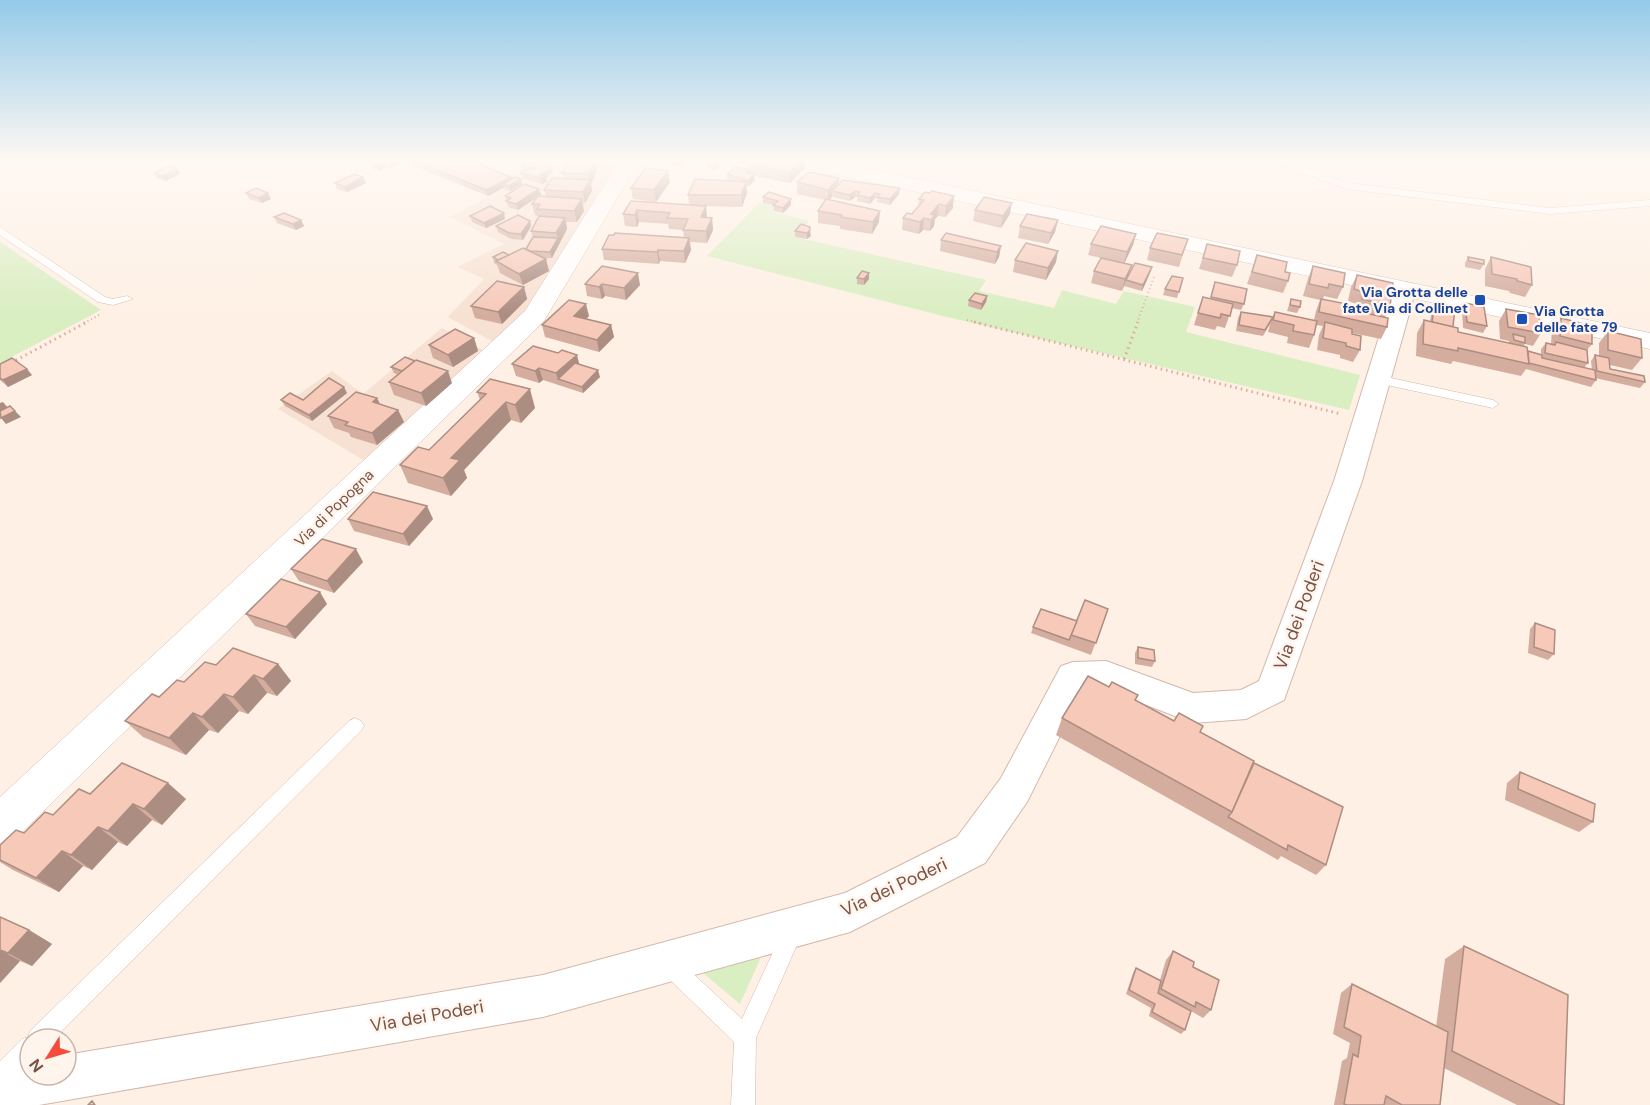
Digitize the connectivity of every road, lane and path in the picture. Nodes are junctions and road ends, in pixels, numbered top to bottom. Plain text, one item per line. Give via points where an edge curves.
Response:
1 (599, 212) edge
2 (1029, 212) edge
3 (0, 230) edge
4 (1154, 277) dead end
5 (1405, 289) junction
6 (127, 299) joint
7 (967, 320) dead end
8 (1650, 341) edge
9 (1124, 359) junction
10 (10, 364) edge
11 (1377, 379) junction
12 (1493, 404) dead end
13 (1365, 420) junction
14 (355, 726) dead end
15 (0, 825) edge
16 (796, 927) junction
17 (665, 962) junction
18 (50, 1027) edge
19 (745, 1037) junction
20 (18, 1059) edge
21 (0, 1077) edge
22 (0, 1089) edge
23 (743, 1105) edge

1 - 15 main road, Via di Popogna via 535,316
2 - 5 main road
3 - 6 lane via 102,300
4 - 9 path
5 - 8 main road
5 - 11 street, Via dei Poderi
6 - 10 path
7 - 9 path
9 - 13 path
11 - 12 lane
11 - 13 street, Via dei Poderi
13 - 16 street, Via dei Poderi via 1348,481 1272,690 1246,704 1192,708 1106,675 1073,676 1014,790 971,850 850,912
14 - 18 lane
16 - 17 street, Via dei Poderi
16 - 19 lane
17 - 19 lane
17 - 22 street, Via dei Poderi via 543,996
19 - 23 lane
20 - 21 lane

